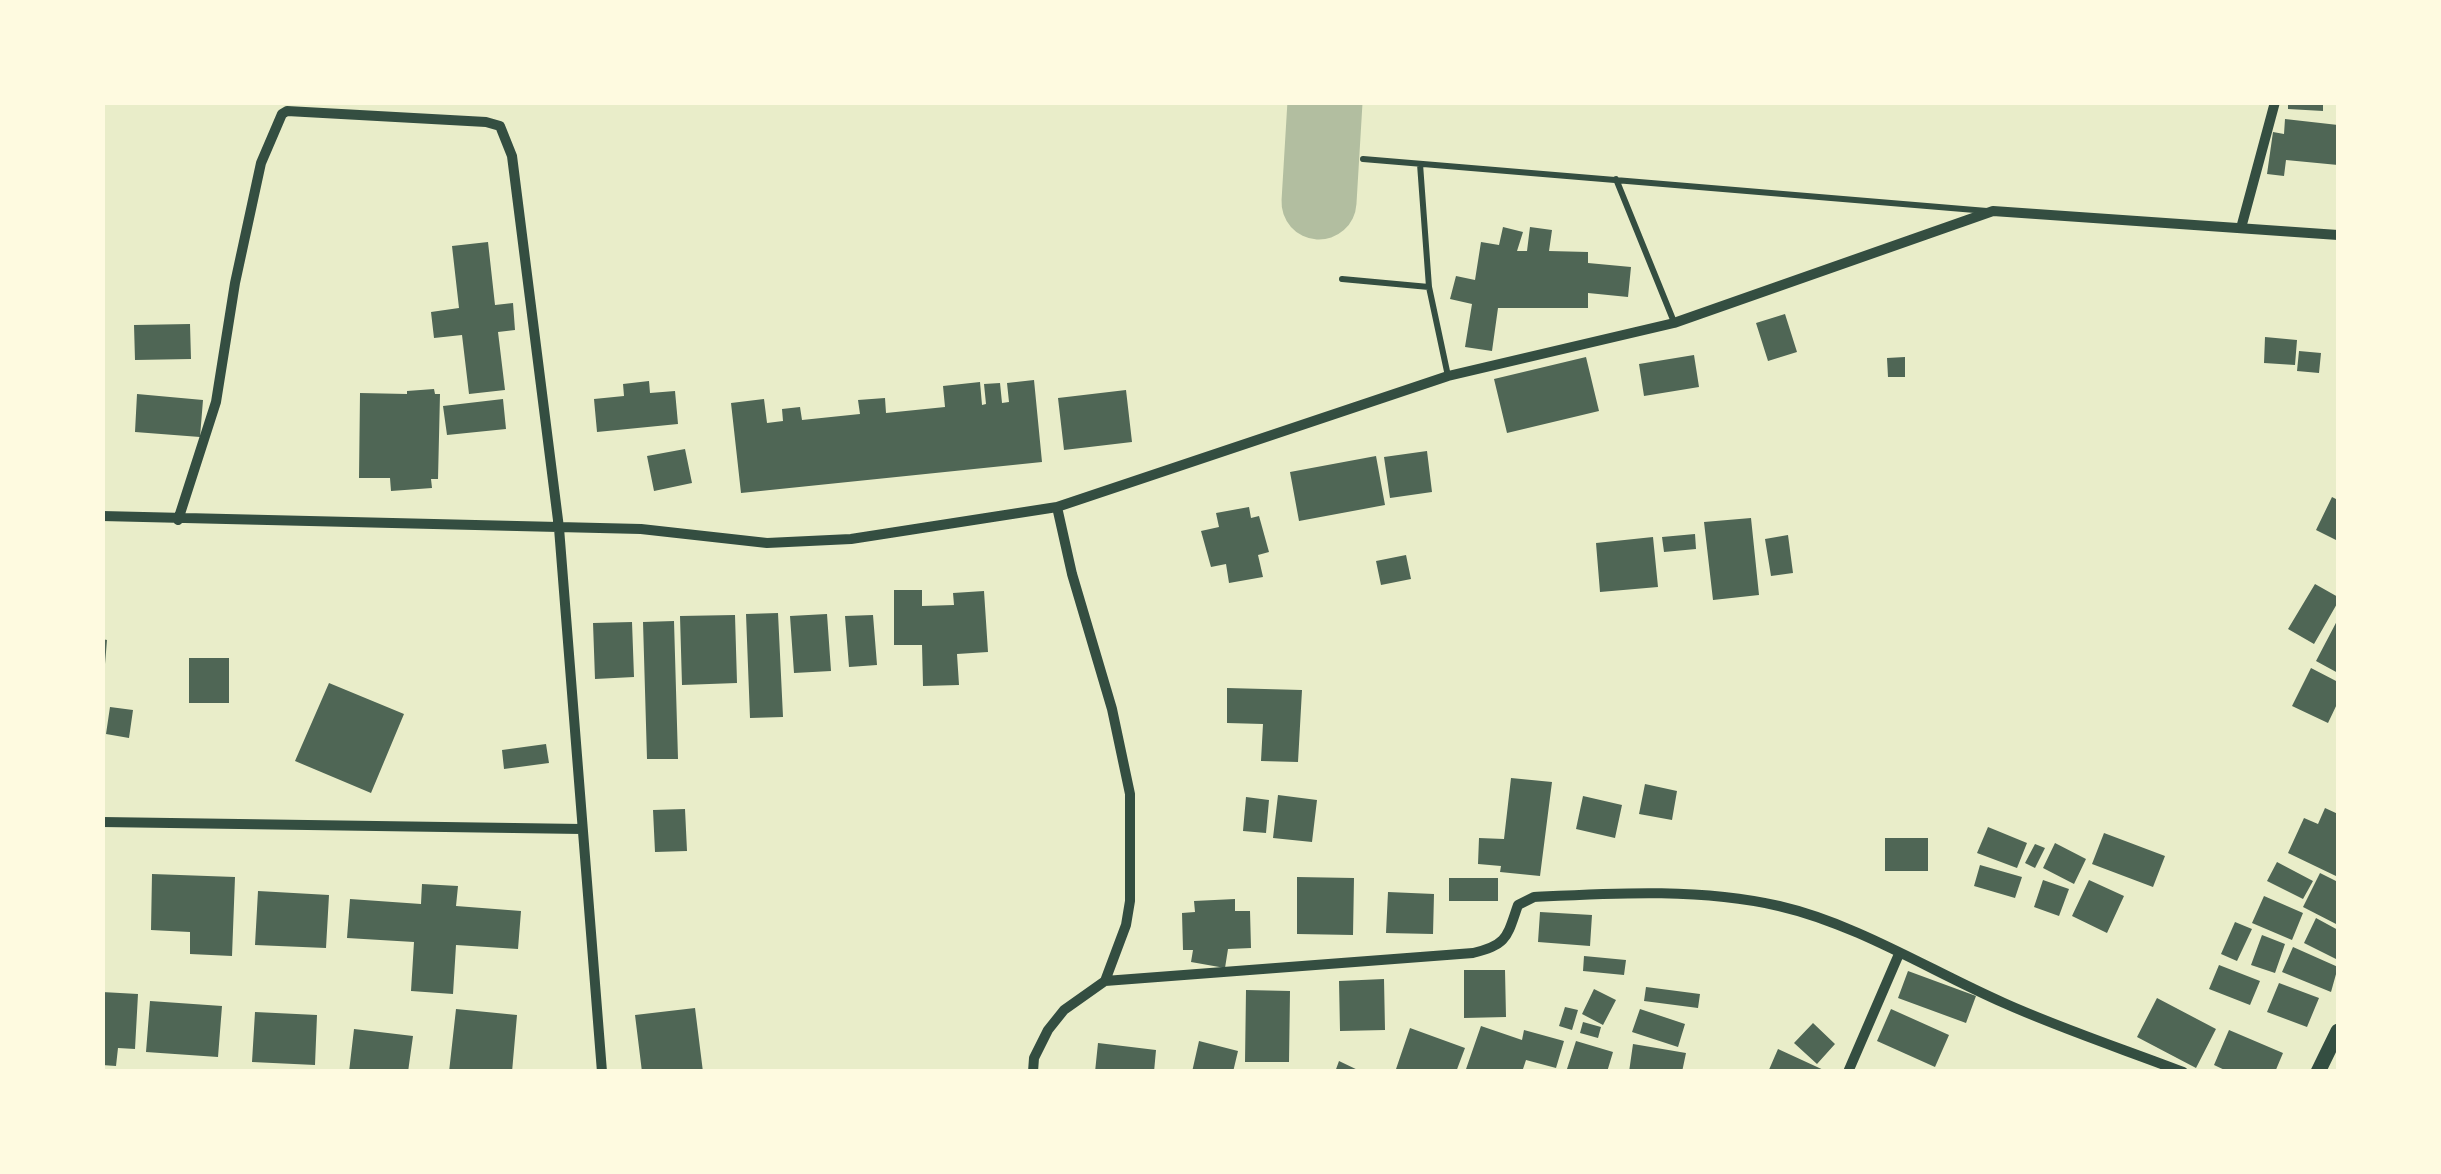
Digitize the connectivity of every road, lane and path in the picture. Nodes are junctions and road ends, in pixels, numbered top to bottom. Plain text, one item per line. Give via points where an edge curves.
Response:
1 (2275, 102) edge
2 (1363, 159) dead end
3 (1420, 164) junction
4 (1616, 179) junction
5 (1993, 212) junction
6 (2241, 228) junction
7 (2338, 236) edge
8 (1342, 279) dead end
9 (1429, 287) junction
10 (1674, 323) junction
11 (1448, 376) junction
12 (1058, 508) junction
13 (102, 516) edge
14 (178, 520) junction
15 (560, 528) junction
16 (102, 822) edge
17 (582, 829) junction
18 (1899, 954) junction
19 (1105, 981) junction
20 (2338, 1031) edge
21 (602, 1072) edge
22 (1033, 1072) edge
23 (1848, 1072) edge
24 (2183, 1072) edge
25 (2318, 1072) edge

1 - 6 street
2 - 3 lane
3 - 4 lane
3 - 9 lane
4 - 5 lane
4 - 10 lane
5 - 6 street
5 - 10 street
6 - 7 street
8 - 9 lane
9 - 11 lane
10 - 11 street
11 - 12 street
12 - 15 street via 807,542
12 - 19 street via 1130,794 1128,913
13 - 14 street
14 - 15 street
14 - 15 street via 216,402 261,163 276,121 287,112 500,126 512,156
15 - 17 street
16 - 17 street
17 - 21 street
18 - 19 street via 1782,906 1724,896 1554,896 1525,899 1500,944 1473,953
18 - 23 street
18 - 24 street via 2005,1004
19 - 22 street via 1048,1030
20 - 25 street

